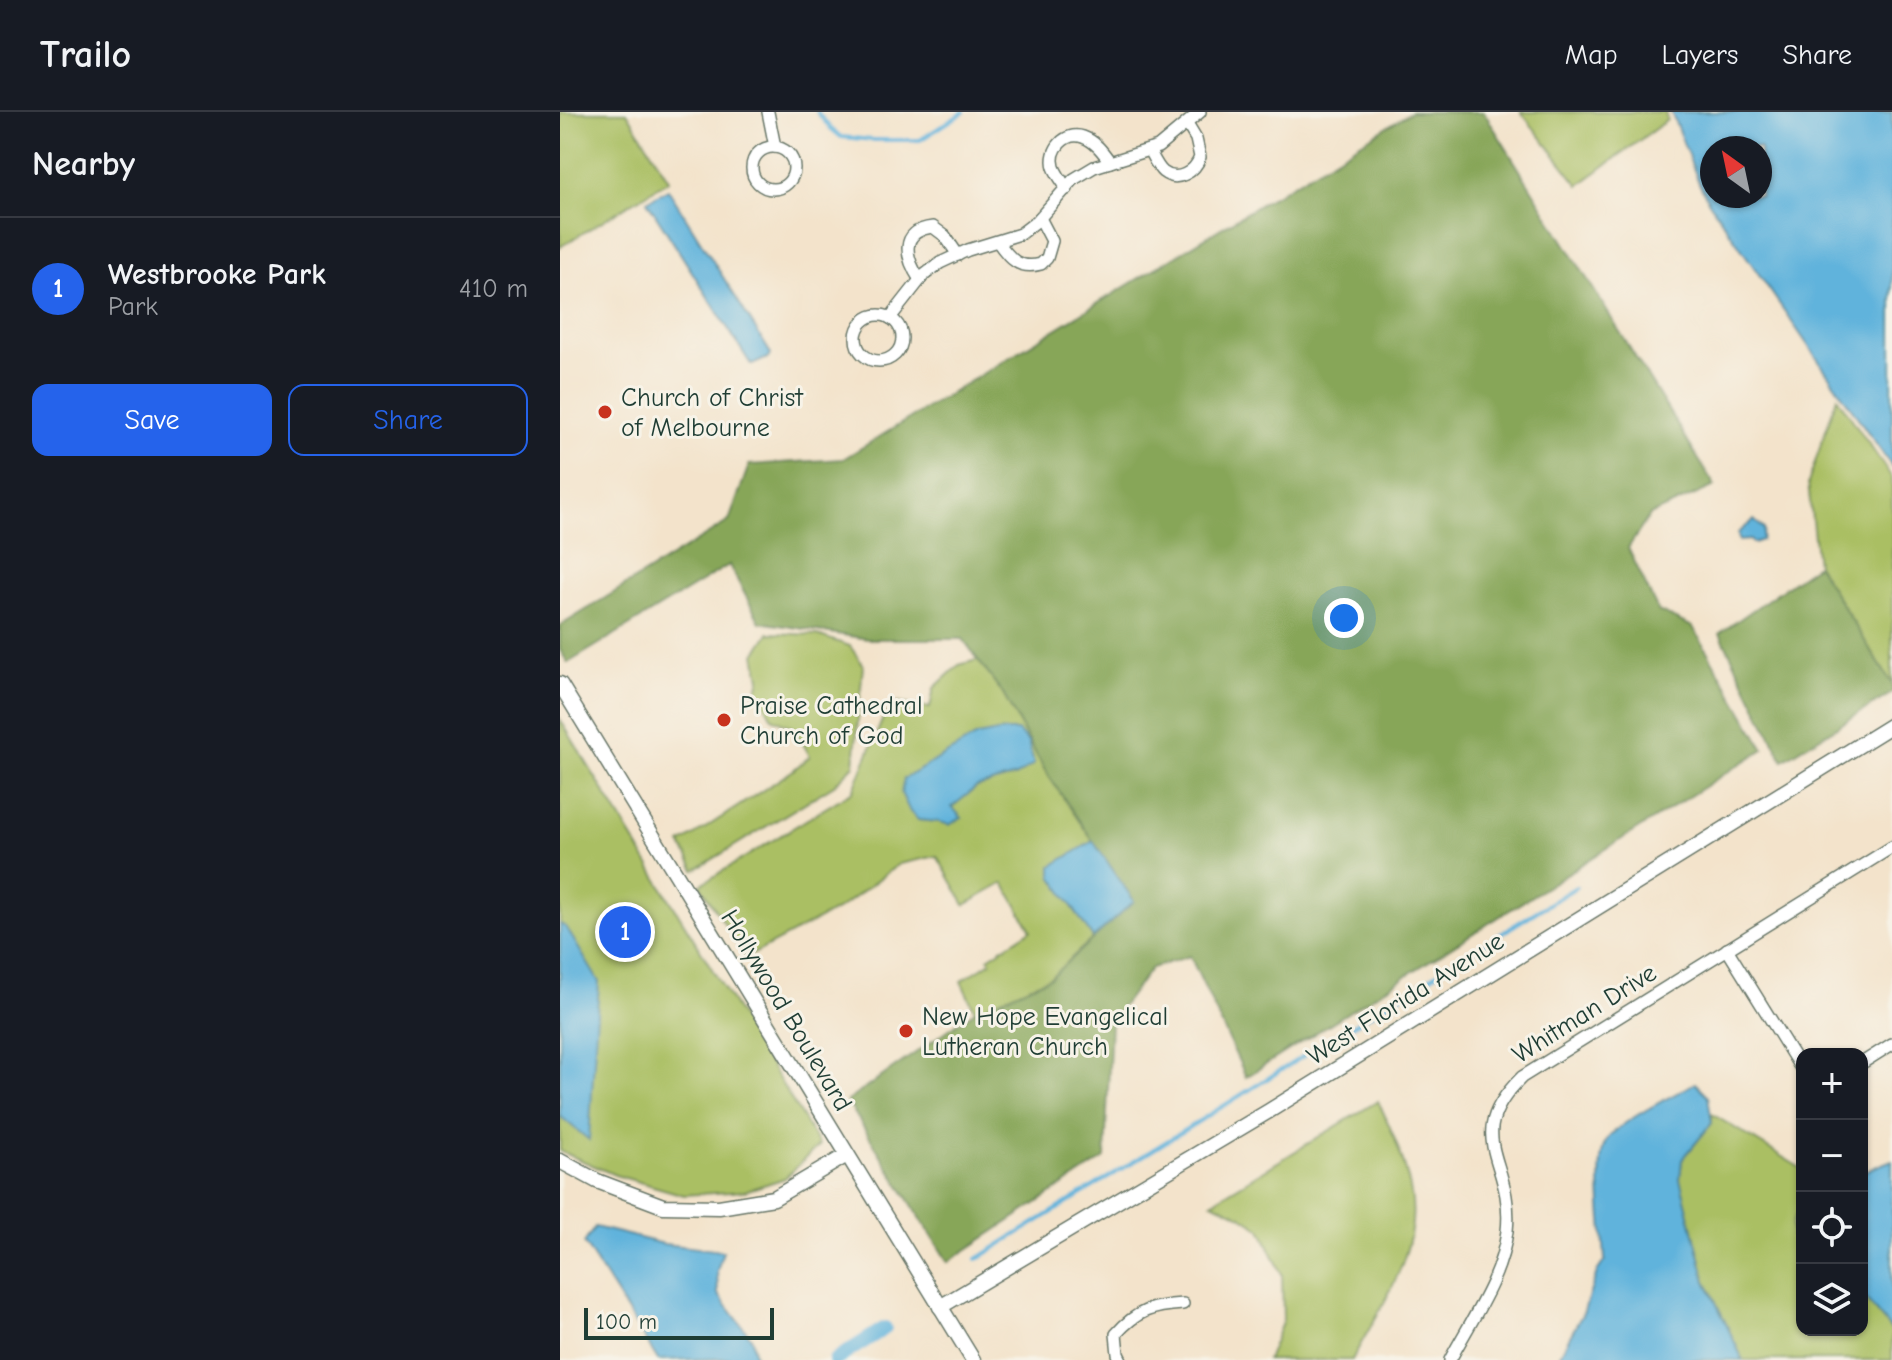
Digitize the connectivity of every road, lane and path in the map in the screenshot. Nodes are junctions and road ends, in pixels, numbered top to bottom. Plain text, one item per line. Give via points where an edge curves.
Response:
1 (768, 112) edge
2 (1200, 112) edge
3 (1187, 124) junction
4 (775, 147) dead end
5 (1149, 150) junction
6 (1110, 162) junction
7 (1067, 189) junction
8 (1040, 218) junction
9 (998, 242) junction
10 (958, 255) junction
11 (920, 280) junction
12 (890, 318) junction
13 (560, 684) edge
14 (1892, 725) edge
15 (1892, 847) edge
16 (1727, 949) junction
17 (1892, 1044) edge
18 (1868, 1059) edge
19 (1796, 1060) edge
20 (847, 1155) junction
21 (560, 1161) edge
22 (1183, 1304) dead end
23 (940, 1307) junction
24 (973, 1360) edge
25 (1121, 1360) edge
26 (1450, 1360) edge

1 - 4 street
2 - 3 street
3 - 5 street
3 - 5 street via 1200,157 1191,171 1168,175
5 - 6 street
6 - 7 street via 1074,179
6 - 7 street via 1087,138 1077,135 1061,141 1054,165
7 - 8 street
8 - 9 street
8 - 9 street via 1052,241 1041,264 1017,264
9 - 10 street
10 - 11 street
10 - 11 street via 933,227 919,231 907,253
11 - 12 street
12 - 12 street via 873,316 858,329 857,346 868,358 884,360 898,351 901,334
13 - 20 street, Hollywood Boulevard
14 - 23 street, West Florida Avenue via 1269,1111
15 - 16 street, Whitman Drive
16 - 19 street
16 - 26 street, Whitman Drive via 1522,1077 1503,1095 1493,1115 1490,1141 1506,1193 1508,1230 1499,1268
17 - 18 street
20 - 21 street via 774,1198 719,1207 663,1206
20 - 23 street, Hollywood Boulevard
22 - 25 street via 1154,1306 1126,1323 1116,1334
23 - 24 street, Hollywood Boulevard

